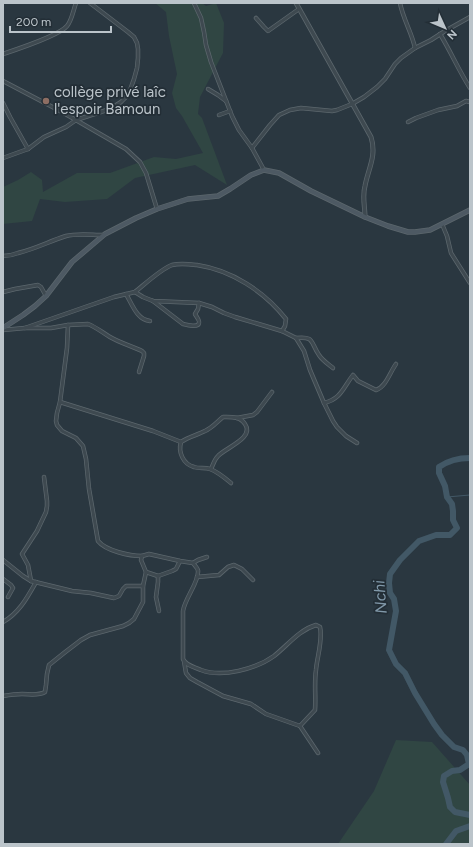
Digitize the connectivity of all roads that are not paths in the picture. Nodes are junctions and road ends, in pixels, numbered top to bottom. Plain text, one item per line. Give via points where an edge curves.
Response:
1 (76, 3) edge
2 (90, 3) edge
3 (194, 3) edge
4 (296, 3) edge
5 (400, 3) edge
6 (299, 9) junction
7 (470, 17) edge
8 (256, 18) dead end
9 (440, 34) junction
10 (415, 48) junction
11 (3, 54) edge
12 (3, 81) edge
13 (470, 88) edge
14 (208, 89) dead end
15 (227, 102) junction
16 (470, 102) edge
17 (3, 103) edge
18 (352, 104) junction
19 (230, 110) junction
20 (218, 115) dead end
21 (76, 120) junction
22 (408, 122) dead end
23 (252, 148) junction
24 (28, 149) junction
25 (3, 158) edge
26 (264, 170) junction
27 (157, 209) junction
28 (470, 210) edge
29 (366, 217) junction
30 (442, 224) junction
31 (105, 234) junction
32 (3, 256) edge
33 (470, 283) edge
34 (3, 292) edge
35 (135, 292) junction
36 (126, 294) junction
37 (46, 296) junction
38 (153, 301) junction
39 (199, 303) junction
40 (150, 321) dead end
41 (68, 325) junction
42 (25, 328) junction
43 (3, 329) edge
44 (282, 331) junction
45 (296, 338) junction
46 (396, 364) dead end
47 (333, 368) dead end
48 (139, 372) dead end
49 (272, 392) dead end
50 (60, 402) junction
51 (324, 403) junction
52 (237, 418) junction
53 (181, 442) junction
54 (357, 443) dead end
55 (210, 469) junction
56 (44, 477) dead end
57 (231, 483) dead end
58 (142, 556) junction
59 (207, 557) dead end
60 (3, 560) edge
61 (180, 561) junction
62 (193, 563) junction
63 (146, 572) junction
64 (158, 576) junction
65 (197, 577) junction
66 (3, 579) edge
67 (253, 580) dead end
68 (31, 581) junction
69 (36, 582) junction
70 (143, 586) junction
71 (8, 597) dead end
72 (159, 611) dead end
73 (3, 622) edge
74 (184, 661) junction
75 (3, 696) edge
76 (300, 726) junction
77 (318, 752) dead end

1 - 11 street via 69,22 60,32
2 - 21 street via 134,37 138,49 137,68 129,93 121,102 110,109
3 - 15 street via 201,18 211,62
4 - 6 street
5 - 10 street
6 - 8 street via 268,30
6 - 18 street
7 - 9 street
9 - 10 street
9 - 13 street
10 - 18 street via 395,64 377,87
12 - 21 street
14 - 15 street
15 - 19 street
16 - 22 street via 438,110
17 - 24 street
18 - 23 street via 332,111 301,108 283,113 275,119
18 - 29 street via 374,147 364,188
19 - 20 street
19 - 23 street via 236,125
21 - 24 street
21 - 27 street via 126,149 140,162
23 - 26 street
24 - 25 street
26 - 27 main road via 251,175 218,196 188,199
26 - 29 main road via 279,173
27 - 31 main road
28 - 30 main road
29 - 30 main road via 408,232 430,230
30 - 33 street via 451,253
31 - 32 street via 73,234 27,251
31 - 37 main road via 72,262
34 - 37 street via 38,285
35 - 36 street
35 - 38 street
35 - 44 street via 171,265 208,266 238,278 272,303 286,319
36 - 40 street via 138,315 145,321
36 - 42 street
37 - 43 main road
38 - 39 street
38 - 39 street via 189,326 199,324 195,314
39 - 44 street
41 - 42 street
41 - 48 street via 91,325 112,339 142,351 144,356
41 - 50 street
42 - 43 street
44 - 45 street
45 - 47 street via 308,338 312,341 319,356
45 - 51 street via 304,351
46 - 51 street via 381,388 376,390 353,375 338,397
49 - 52 street via 257,412
50 - 53 street
50 - 58 street via 56,417 57,425 83,446 98,541 106,548 128,555
51 - 54 street via 338,427
52 - 53 street via 223,417 205,432
52 - 55 street via 245,423 246,435 221,452
53 - 55 street via 180,452 192,467
55 - 57 street
56 - 68 street via 46,512 22,554 28,565
58 - 61 street via 153,554
58 - 63 street
59 - 62 street
60 - 68 street
61 - 62 street
61 - 64 street via 176,569
62 - 65 street via 198,570
63 - 64 street
63 - 70 street
64 - 72 street via 156,598
65 - 67 street via 219,575 228,566 234,565
65 - 74 street via 184,605
66 - 71 street via 12,586
68 - 69 street
69 - 70 street via 114,598 119,596 126,586
69 - 73 street via 16,613
70 - 75 street via 143,602 134,619 122,626 90,635 49,665 45,692 37,695
74 - 76 street via 186,672 197,682 223,696 252,704 266,714
74 - 76 street via 210,672 224,674 238,671 261,664 302,632 314,626 320,627 315,710
76 - 77 street

